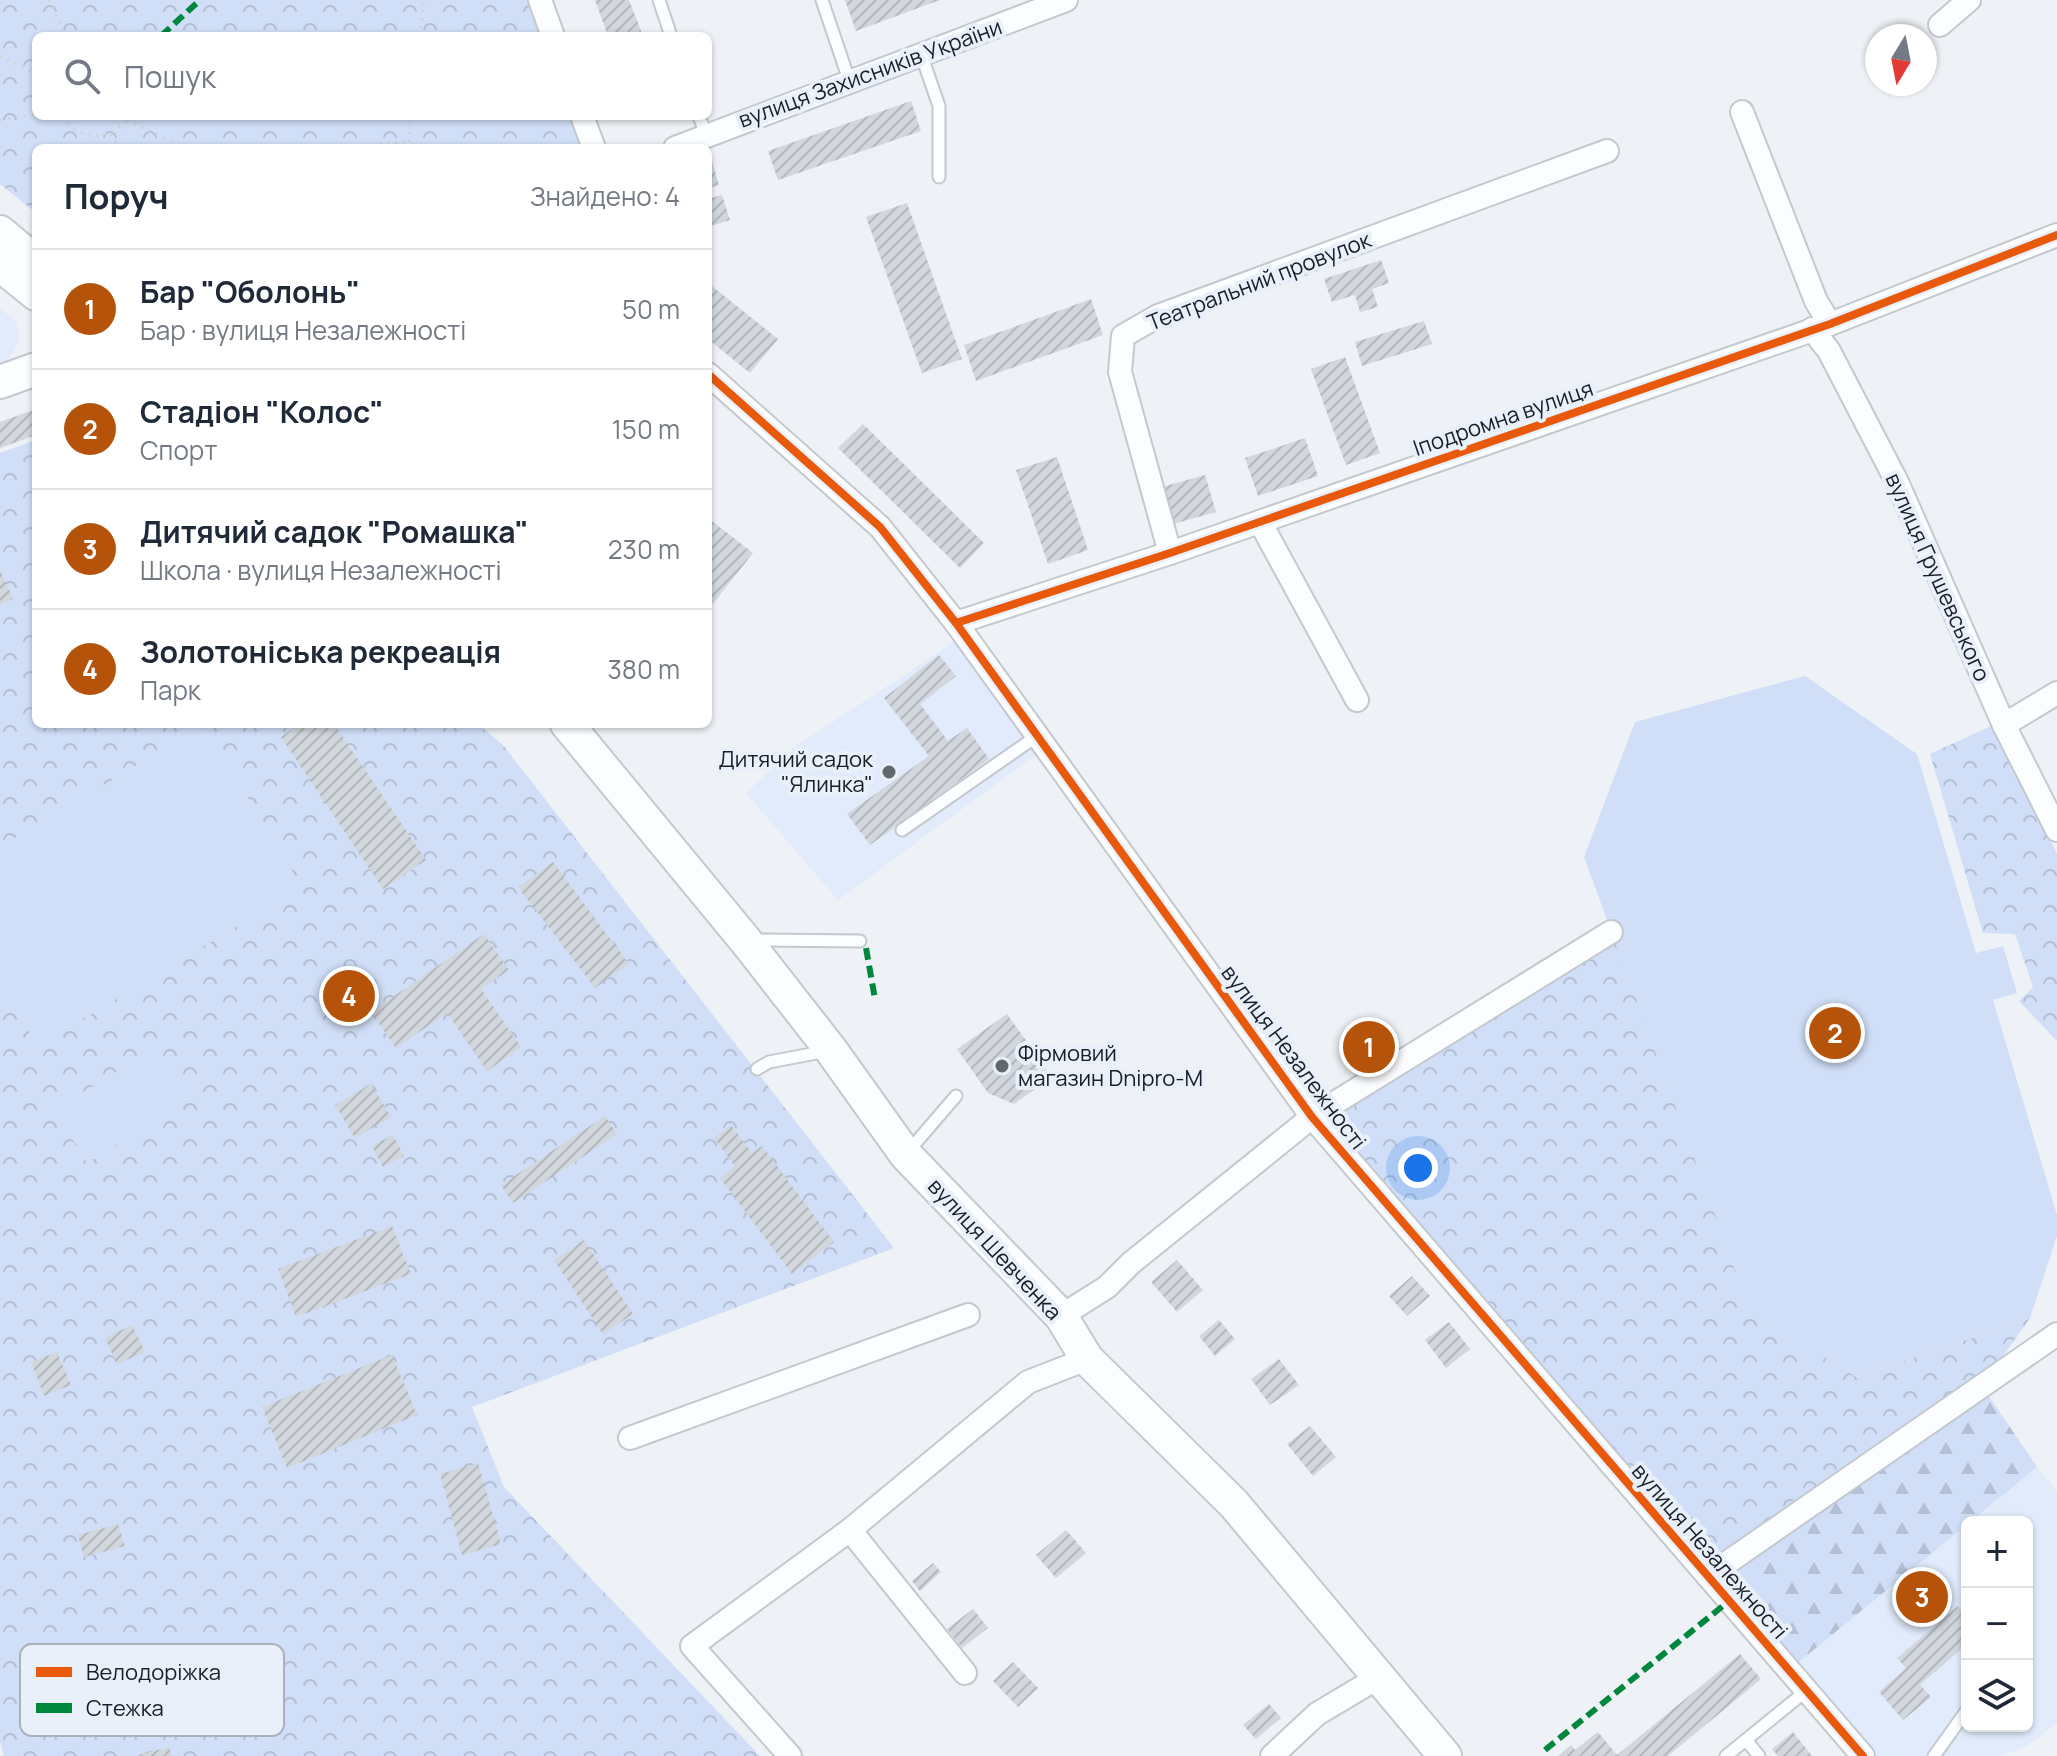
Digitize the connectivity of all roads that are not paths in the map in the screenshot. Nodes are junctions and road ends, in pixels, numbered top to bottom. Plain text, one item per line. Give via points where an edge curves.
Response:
1 (540, 0) edge
2 (659, 0) edge
3 (822, 0) edge
4 (1066, 0) edge
5 (1969, 0) edge
6 (1940, 25) dead end
7 (552, 32) edge
8 (670, 32) edge
9 (921, 54) junction
10 (849, 80) junction
11 (1742, 112) dead end
12 (584, 120) edge
13 (702, 125) edge
14 (592, 144) edge
15 (680, 144) edge
16 (1607, 151) dead end
17 (939, 177) dead end
18 (0, 232) edge
19 (2057, 235) edge
20 (32, 259) edge
21 (0, 265) edge
22 (32, 291) edge
23 (1821, 326) junction
24 (32, 370) edge
25 (712, 378) edge
26 (0, 382) edge
27 (1260, 522) junction
28 (1170, 553) junction
29 (956, 623) junction
30 (2057, 693) edge
31 (1357, 700) dead end
32 (2004, 725) junction
33 (570, 728) edge
34 (1037, 736) junction
35 (902, 830) dead end
36 (2057, 830) edge
37 (1611, 932) dead end
38 (745, 940) junction
39 (860, 941) dead end
40 (831, 1050) junction
41 (757, 1069) dead end
42 (956, 1096) dead end
43 (1312, 1117) junction
44 (906, 1155) junction
45 (968, 1315) dead end
46 (1061, 1316) junction
47 (2057, 1334) edge
48 (1087, 1359) junction
49 (630, 1438) dead end
50 (850, 1530) junction
51 (1708, 1576) junction
52 (965, 1673) dead end
53 (1379, 1677) junction
54 (1806, 1691) junction
55 (1961, 1718) edge
56 (1746, 1740) junction
57 (790, 1756) edge
58 (1272, 1756) edge
59 (1445, 1756) edge
60 (1726, 1756) edge
61 (1759, 1756) edge
62 (1863, 1756) edge
63 (1934, 1756) edge

1 - 7 street
2 - 8 lane
3 - 10 lane
4 - 9 street, вулиця Захисників України
5 - 6 street
9 - 10 street, вулиця Захисників України
9 - 17 lane via 939,106
10 - 13 street, вулиця Захисників України
11 - 23 street, вулиця Грушевського
12 - 14 street
13 - 15 street, вулиця Захисників України
16 - 28 street, Театральний провулок via 1158,316 1123,336 1120,372
18 - 20 main road
19 - 23 street, Іподромна вулиця
21 - 22 main road
23 - 27 street, Іподромна вулиця
23 - 32 street, вулиця Грушевського via 1897,482
24 - 26 main road
25 - 29 street, вулиця Незалежності via 880,527
27 - 28 street, Іподромна вулиця
27 - 31 street
28 - 29 street, Іподромна вулиця
29 - 34 street, вулиця Незалежності
30 - 32 street
32 - 36 street, вулиця Грушевського
33 - 38 main road, вулиця Шевченка
34 - 35 lane
34 - 43 street, вулиця Незалежності
37 - 43 street
38 - 39 lane
38 - 40 main road, вулиця Шевченка
40 - 41 lane
40 - 44 main road, вулиця Шевченка
42 - 44 lane
43 - 46 street via 1107,1287
43 - 51 street, вулиця Незалежності
44 - 46 main road, вулиця Шевченка
45 - 49 street
46 - 48 main road, вулиця Шевченка
47 - 51 street
48 - 50 street via 1028,1382
48 - 53 main road, вулиця Шевченка via 1234,1504
50 - 52 street
50 - 57 street via 692,1646
51 - 54 street, вулиця Незалежності
53 - 58 street via 1317,1714
53 - 59 main road, вулиця Шевченка
54 - 56 lane
54 - 62 street, вулиця Незалежності
55 - 63 lane
56 - 60 lane
56 - 61 lane

